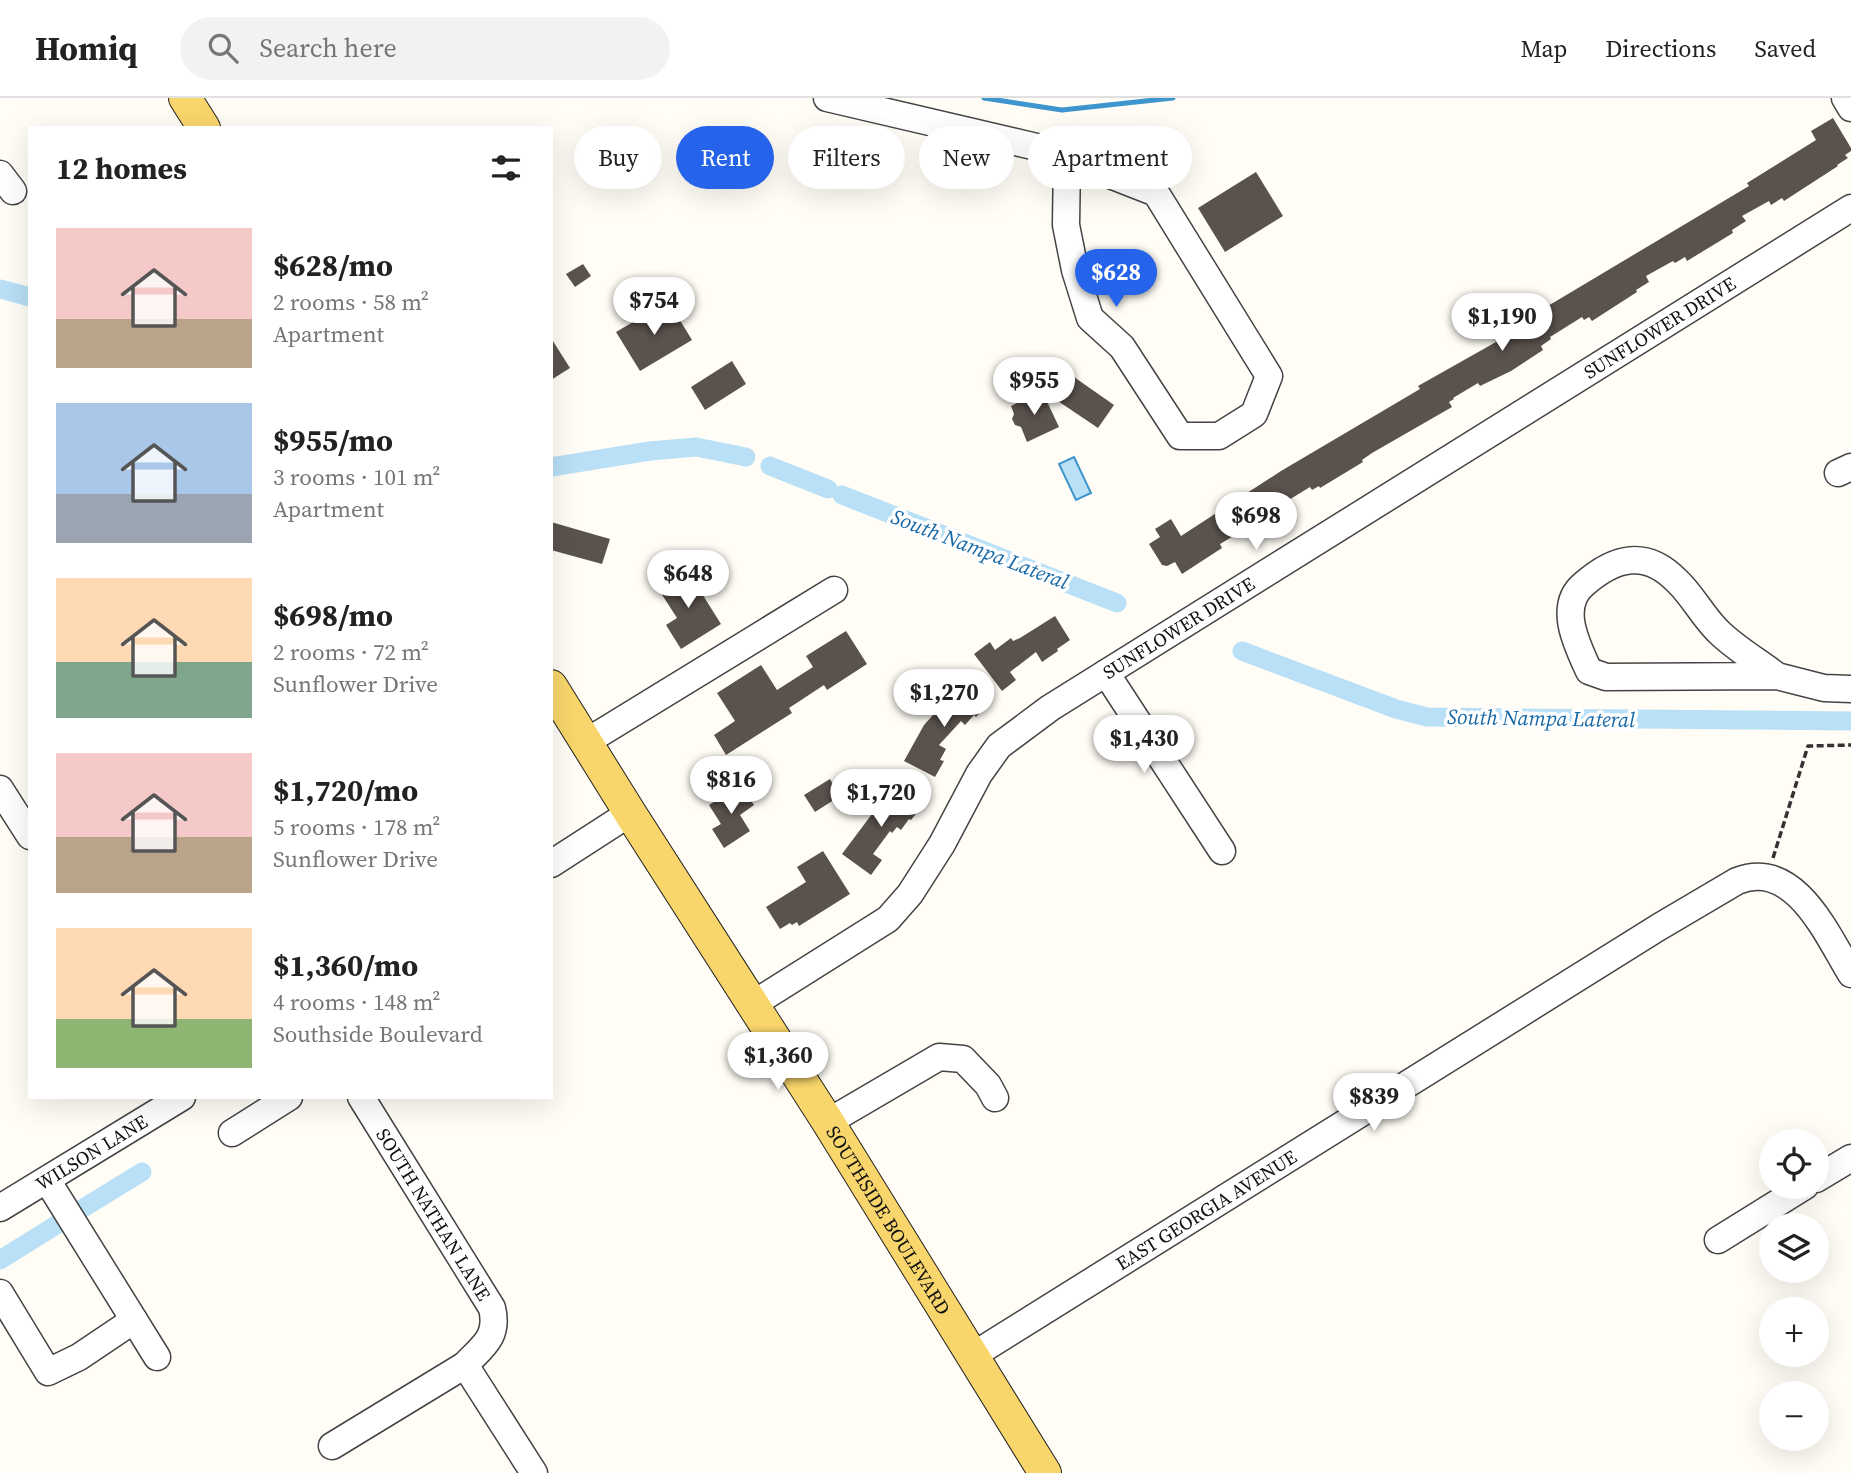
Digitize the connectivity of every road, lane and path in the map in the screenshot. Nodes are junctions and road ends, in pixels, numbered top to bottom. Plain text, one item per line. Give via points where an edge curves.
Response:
1 (185, 98) edge
2 (827, 98) edge
3 (1844, 98) edge
4 (1851, 108) edge
5 (203, 126) edge
6 (1028, 145) edge
7 (1067, 159) joint
8 (1851, 208) edge
9 (834, 590) dead end
10 (1106, 673) junction
11 (1777, 676) junction
12 (553, 689) edge
13 (1851, 689) edge
14 (586, 742) junction
15 (1851, 745) edge
16 (0, 789) edge
17 (630, 813) junction
18 (19, 824) edge
19 (1222, 851) dead end
20 (553, 863) edge
21 (1768, 877) junction
22 (1851, 974) edge
23 (753, 1004) junction
24 (995, 1098) dead end
25 (179, 1099) edge
26 (286, 1099) edge
27 (362, 1099) edge
28 (828, 1122) junction
29 (232, 1133) dead end
30 (1851, 1158) edge
31 (1829, 1172) edge
32 (47, 1180) junction
33 (1784, 1199) edge
34 (0, 1208) edge
35 (1718, 1240) dead end
36 (0, 1293) edge
37 (134, 1320) junction
38 (972, 1356) junction
39 (157, 1357) dead end
40 (466, 1365) junction
41 (332, 1446) dead end
42 (534, 1473) edge
43 (1045, 1473) edge

1 - 5 main road
2 - 6 street
3 - 4 street
7 - 7 street via 1156,193 1269,376 1254,414 1220,436 1180,436 1122,347 1090,318 1066,225
8 - 10 street, SUNFLOWER DRIVE
9 - 14 street
10 - 19 street
10 - 23 street, SUNFLOWER DRIVE via 999,746 978,774 910,894 888,919
11 - 11 street via 1606,677 1589,671 1570,614 1574,592 1599,571 1630,559 1651,562 1676,579 1721,634
11 - 13 street via 1824,688
12 - 14 main road, SOUTHSIDE BOULEVARD
14 - 17 main road, SOUTHSIDE BOULEVARD
15 - 21 path via 1808,746
16 - 18 street
17 - 20 street
17 - 23 main road, SOUTHSIDE BOULEVARD
21 - 22 street via 1807,903
21 - 38 street, EAST GEORGIA AVENUE via 1737,881 1659,927
23 - 28 main road, SOUTHSIDE BOULEVARD
24 - 28 street via 963,1059 939,1057
25 - 32 street, WILSON LANE
26 - 29 street
27 - 40 street, SOUTH NATHAN LANE via 492,1308 492,1336
28 - 38 main road, SOUTHSIDE BOULEVARD
30 - 31 street
32 - 34 street, WILSON LANE
32 - 37 street
33 - 35 street
36 - 37 street via 48,1372
37 - 39 street
38 - 43 main road, SOUTHSIDE BOULEVARD
40 - 41 street, SOUTH NATHAN LANE
40 - 42 street

